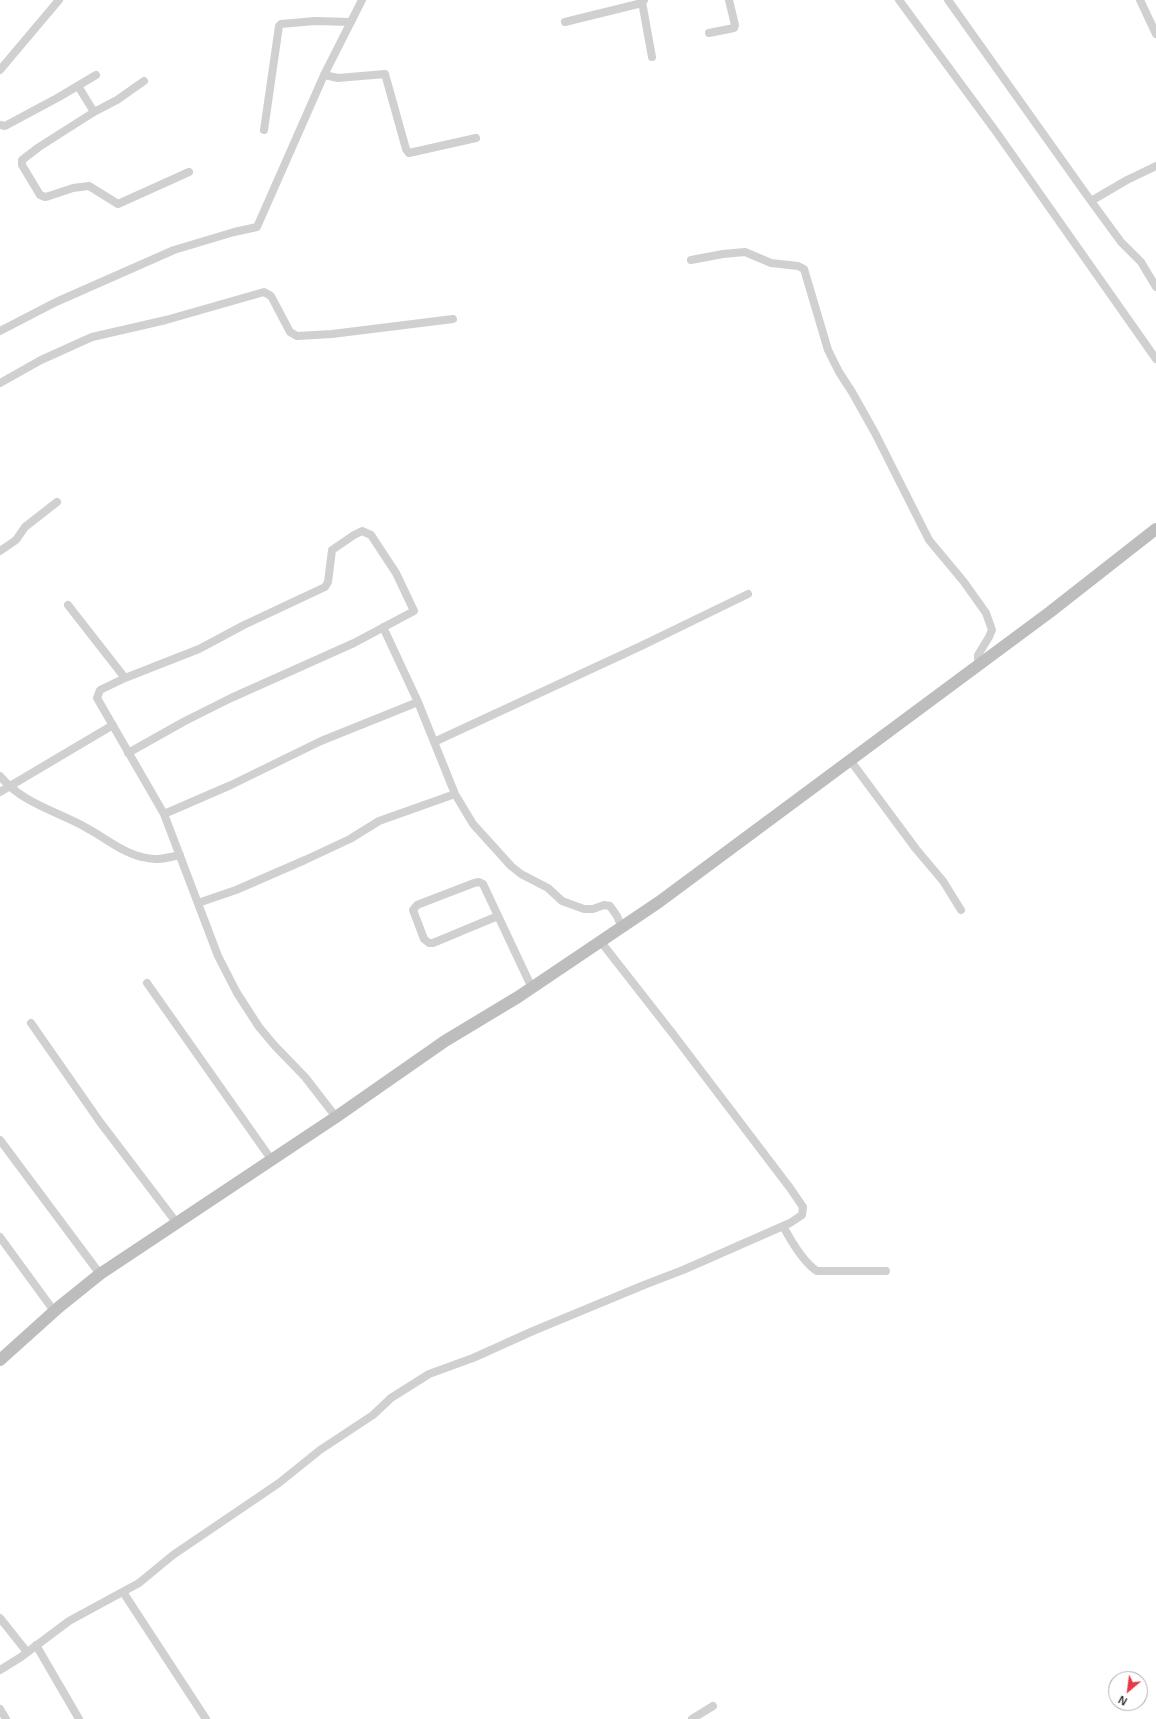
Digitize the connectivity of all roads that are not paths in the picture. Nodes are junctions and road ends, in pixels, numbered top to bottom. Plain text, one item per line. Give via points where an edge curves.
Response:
1 (59, 0) edge
2 (362, 0) edge
3 (729, 0) edge
4 (899, 0) edge
5 (948, 0) edge
6 (1140, 0) edge
7 (643, 1) edge
8 (351, 22) junction
9 (565, 22) dead end
10 (709, 33) dead end
11 (1156, 34) edge
12 (652, 57) dead end
13 (0, 70) edge
14 (96, 75) dead end
15 (324, 75) junction
16 (144, 81) dead end
17 (78, 86) junction
18 (94, 112) junction
19 (0, 125) edge
20 (264, 130) dead end
21 (476, 138) dead end
22 (1156, 166) edge
23 (189, 172) dead end
24 (1091, 200) junction
25 (691, 260) dead end
26 (1156, 287) edge
27 (453, 319) dead end
28 (0, 331) edge
29 (1156, 359) edge
30 (0, 383) edge
31 (57, 502) dead end
32 (1156, 529) edge
33 (0, 551) edge
34 (748, 594) dead end
35 (68, 605) dead end
36 (383, 627) junction
37 (981, 664) junction
38 (125, 678) junction
39 (418, 702) junction
40 (113, 725) junction
41 (434, 742) junction
42 (128, 753) junction
43 (850, 760) junction
44 (0, 776) edge
45 (8, 786) junction
46 (0, 792) edge
47 (455, 794) junction
48 (164, 814) junction
49 (180, 855) junction
50 (198, 903) junction
51 (961, 910) dead end
52 (498, 916) junction
53 (622, 928) junction
54 (601, 942) junction
55 (147, 983) dead end
56 (532, 988) junction
57 (31, 1023) dead end
58 (336, 1116) junction
59 (0, 1140) edge
60 (272, 1160) junction
61 (176, 1222) junction
62 (783, 1226) junction
63 (0, 1236) edge
64 (886, 1271) dead end
65 (100, 1274) junction
66 (54, 1311) junction
67 (0, 1360) edge
68 (123, 1592) junction
69 (0, 1618) edge
70 (36, 1645) junction
71 (27, 1652) junction
72 (0, 1670) edge
73 (713, 1706) dead end
74 (0, 1709) edge
75 (6, 1719) edge
76 (79, 1719) edge
77 (206, 1719) edge
78 (692, 1719) edge

1 - 13 street
2 - 8 street
3 - 10 street via 734,28
4 - 29 street via 997,133
5 - 24 street
6 - 11 street
7 - 9 street
7 - 12 street
8 - 15 street
8 - 20 street via 315,21 279,26
14 - 17 street
15 - 21 street via 338,78 384,74 409,153
15 - 28 street via 257,227 174,250 56,302
16 - 18 street
17 - 18 street
17 - 19 street via 4,126
18 - 23 street via 22,160 22,165 40,195 45,197 73,188 90,186 118,204
22 - 24 street
24 - 26 street via 1121,242 1140,262
25 - 37 street via 745,252 771,263 804,269 828,350 839,372 875,433 929,540 986,613 992,630 978,655
27 - 30 street via 297,336 290,332 271,296 264,292 166,320 92,337 41,360
31 - 33 street via 25,527 16,540
32 - 37 street
34 - 41 street
35 - 38 street
36 - 38 street via 414,611 396,573 371,535 362,531 332,550 328,582 325,587 199,649
36 - 39 street
36 - 42 street via 354,643 231,698
37 - 43 street
38 - 40 street via 98,693 97,698
39 - 41 street
39 - 48 street via 321,741
40 - 42 street
40 - 45 street
41 - 47 street
42 - 48 street
43 - 51 street via 940,877
43 - 53 street
44 - 45 street
45 - 46 street
45 - 49 street via 30,801 85,827 126,852 151,859
47 - 50 street via 379,821 350,839 305,860 236,890
47 - 53 street via 472,824 511,866 548,888 568,904 584,909 610,906
48 - 49 street
49 - 50 street
50 - 58 street via 218,956 237,992 275,1046 305,1077
52 - 52 street via 479,882 417,905 413,910 424,939 429,943
52 - 56 street
53 - 54 street
54 - 56 street
54 - 62 street via 803,1208 804,1212 799,1218
55 - 60 street
56 - 58 street via 445,1041
57 - 61 street via 100,1122
58 - 60 street
59 - 65 street
60 - 61 street
61 - 65 street
62 - 64 street via 796,1247 817,1271
62 - 68 street via 473,1358 429,1374 391,1398 373,1415 324,1447 279,1483
63 - 66 street
65 - 66 street
66 - 67 street
68 - 70 street via 69,1621
68 - 77 street
69 - 71 street
70 - 71 street
70 - 76 street
71 - 72 street
73 - 78 street
74 - 75 street

